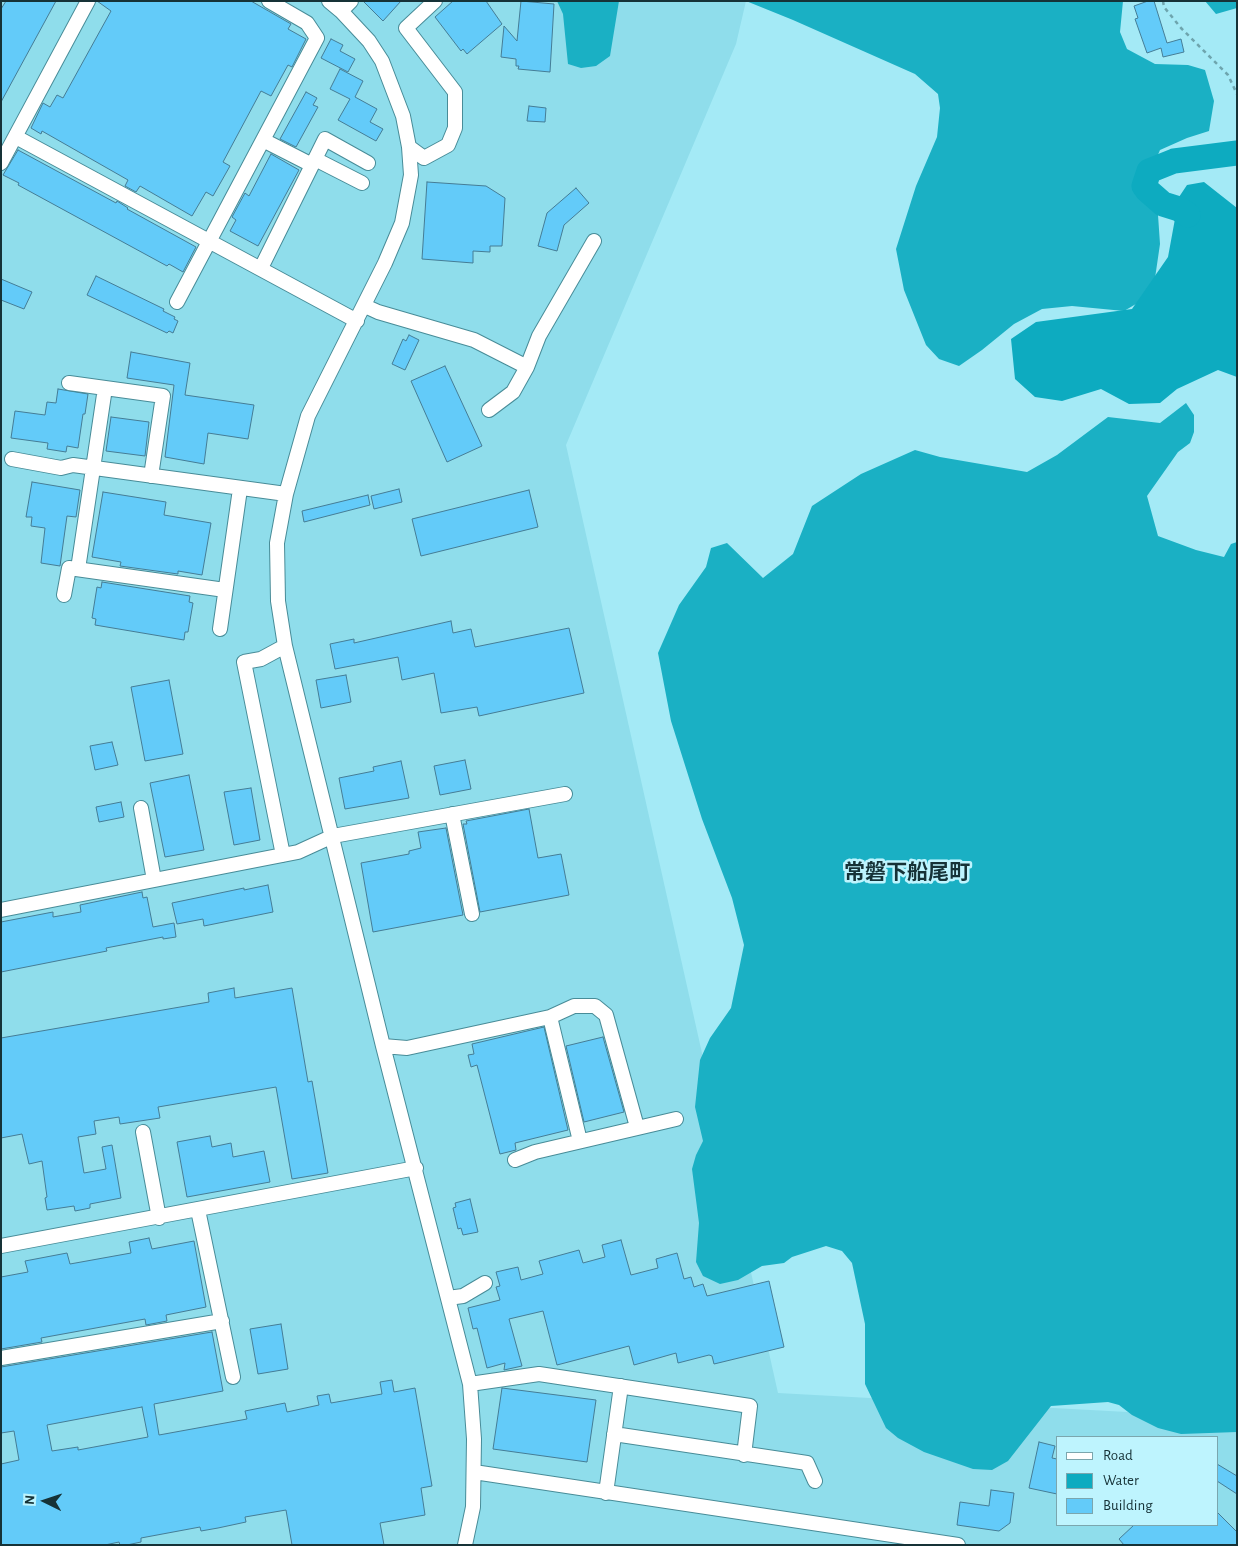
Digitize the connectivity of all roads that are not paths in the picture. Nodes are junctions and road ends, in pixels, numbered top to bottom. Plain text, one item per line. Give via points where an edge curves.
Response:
1 (88, 1) edge
2 (269, 1) edge
3 (329, 1) edge
4 (435, 1) edge
5 (346, 6) edge
6 (16, 138) junction
7 (263, 140) junction
8 (409, 147) junction
9 (314, 162) junction
10 (1, 163) edge
11 (368, 163) dead end
12 (362, 183) dead end
13 (209, 240) junction
14 (594, 241) dead end
15 (261, 268) junction
16 (176, 302) dead end
17 (365, 306) junction
18 (357, 321) junction
19 (527, 367) junction
20 (69, 383) dead end
21 (105, 388) junction
22 (489, 410) dead end
23 (12, 459) dead end
24 (93, 468) junction
25 (151, 476) junction
26 (240, 489) junction
27 (286, 494) junction
28 (78, 569) junction
29 (225, 590) junction
30 (64, 595) dead end
31 (220, 629) dead end
32 (285, 646) junction
33 (565, 794) dead end
34 (141, 808) dead end
35 (452, 814) junction
36 (333, 836) junction
37 (283, 855) junction
38 (154, 880) junction
39 (1, 910) edge
40 (472, 914) dead end
41 (550, 1017) junction
42 (383, 1046) junction
43 (676, 1119) dead end
44 (637, 1127) junction
45 (143, 1132) dead end
46 (580, 1141) junction
47 (515, 1160) dead end
48 (416, 1168) junction
49 (198, 1210) junction
50 (159, 1218) junction
51 (1, 1246) edge
52 (485, 1284) dead end
53 (448, 1298) junction
54 (222, 1321) junction
55 (1, 1358) edge
56 (232, 1377) dead end
57 (470, 1384) junction
58 (621, 1386) junction
59 (614, 1434) junction
60 (744, 1455) junction
61 (474, 1472) junction
62 (815, 1481) dead end
63 (606, 1493) junction
64 (465, 1545) edge
65 (958, 1545) edge

1 - 6 street
2 - 7 street via 307,24 317,38
3 - 5 street
4 - 8 street via 406,28 455,92 455,128 448,145 424,158
5 - 8 street via 382,61 403,116
6 - 10 street
6 - 13 street
7 - 9 street
7 - 13 street
8 - 17 street via 411,176 402,223
9 - 11 street via 325,139
9 - 12 street
9 - 15 street
13 - 15 street
13 - 16 street
14 - 19 street via 539,336
15 - 18 street
17 - 18 street
17 - 19 street via 474,340
18 - 27 street via 308,416
19 - 22 street via 514,392
20 - 21 street
21 - 24 street
21 - 25 street via 163,396
23 - 24 street via 61,468 73,465
24 - 25 street
24 - 28 street
25 - 26 street
26 - 27 street
26 - 29 street
27 - 32 street via 277,542 278,601
28 - 29 street
28 - 30 street via 69,568
29 - 31 street
32 - 36 street
32 - 37 street via 261,659 244,662
33 - 35 street
34 - 38 street
35 - 36 street
35 - 40 street
36 - 37 street via 298,852
36 - 42 street
37 - 38 street
38 - 39 street
41 - 42 street via 407,1048
41 - 44 street via 574,1006 595,1006 606,1015
41 - 46 street
42 - 48 street
43 - 44 street
44 - 46 street
45 - 50 street
46 - 47 street
48 - 49 street
48 - 53 street
49 - 50 street
49 - 54 street
50 - 51 street
52 - 53 street via 462,1296
53 - 57 street
54 - 55 street
54 - 56 street
57 - 58 street via 539,1374
57 - 61 street
58 - 59 street
58 - 60 street via 750,1406
59 - 60 street
59 - 63 street
60 - 62 street via 806,1463
61 - 63 street
61 - 64 street via 473,1507
63 - 65 street

